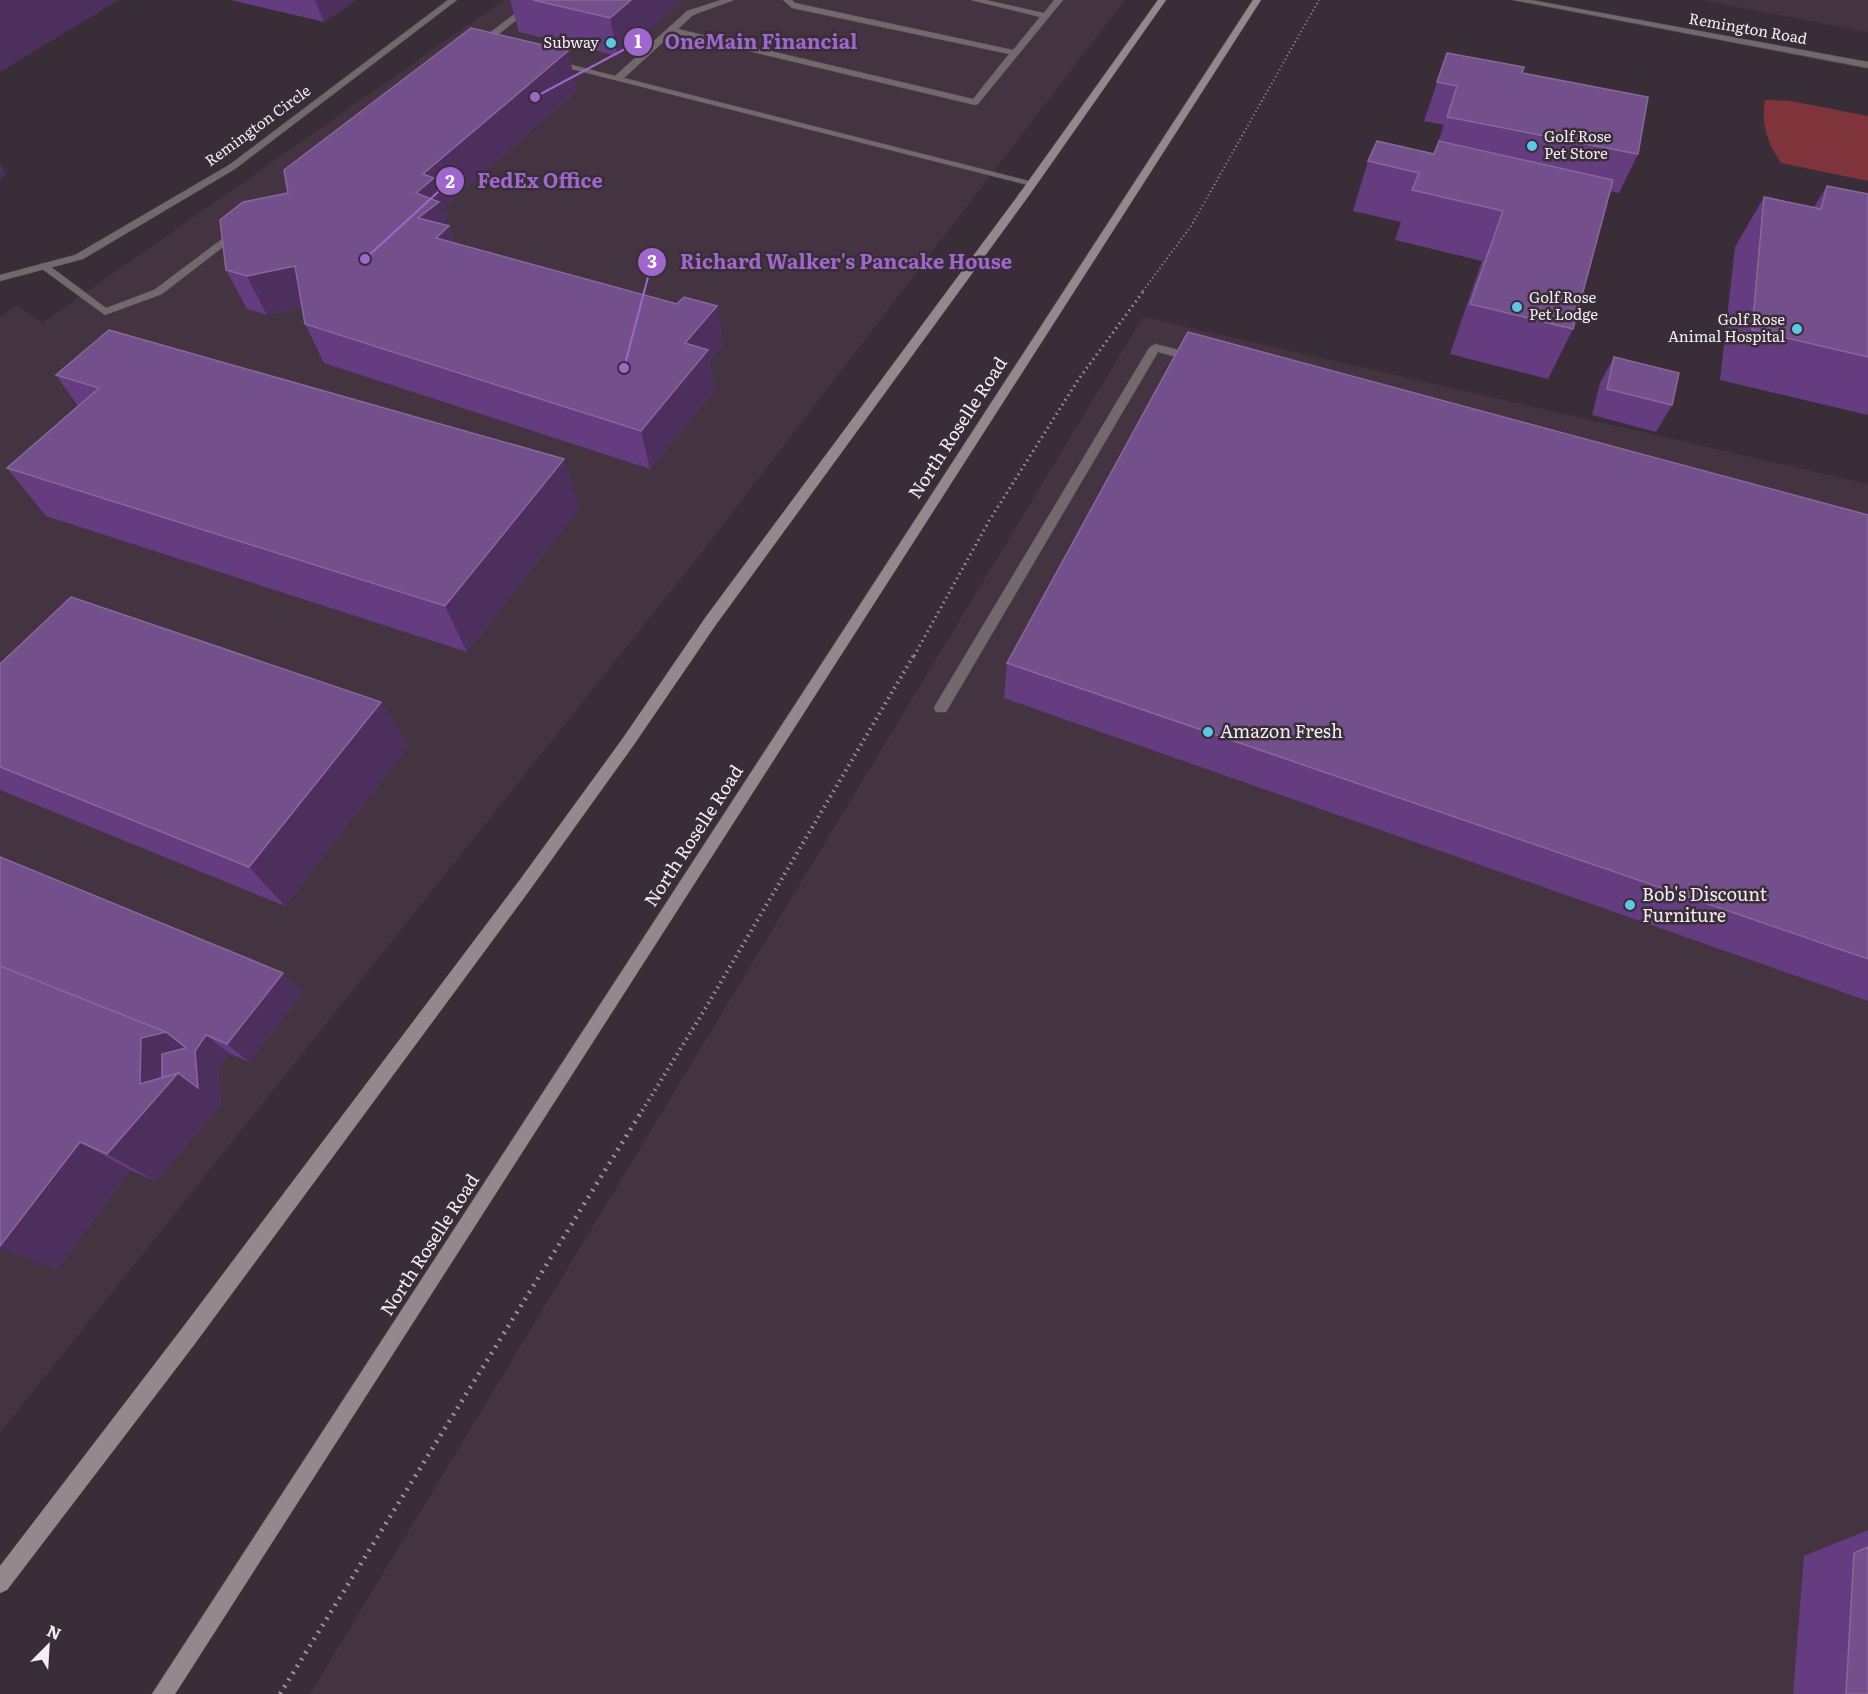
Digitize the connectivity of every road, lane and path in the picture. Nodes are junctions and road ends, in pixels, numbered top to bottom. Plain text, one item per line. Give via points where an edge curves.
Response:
1 (453, 0) edge
2 (538, 0) edge
3 (730, 0) edge
4 (787, 0) edge
5 (975, 0) edge
6 (1059, 0) edge
7 (1162, 0) edge
8 (1257, 0) edge
9 (1319, 0) edge
10 (1516, 0) edge
11 (1046, 15) junction
12 (671, 30) junction
13 (480, 45) junction
14 (491, 48) edge
15 (470, 52) edge
16 (1015, 53) junction
17 (537, 59) edge
18 (1868, 65) edge
19 (617, 79) junction
20 (1032, 183) junction
21 (243, 227) edge
22 (43, 266) junction
23 (0, 278) edge
24 (1213, 362) edge
25 (941, 708) dead end
26 (0, 1584) edge
27 (163, 1694) edge
28 (280, 1694) edge

1 - 22 street, Remington Circle via 232,167 79,257
2 - 13 street
3 - 12 street via 690,13
4 - 16 street via 792,5
5 - 11 street
6 - 11 street
7 - 20 main road
8 - 27 main road, North Roselle Road
9 - 28 path via 1191,226 1078,380 989,521 894,691 705,1010
10 - 18 street, Remington Road
11 - 16 street
12 - 16 street via 975,102
12 - 19 street
13 - 14 street
13 - 15 street
17 - 19 street
19 - 20 street
20 - 26 main road via 710,622 524,886
21 - 22 street via 158,292 105,312
22 - 23 street, Remington Circle
24 - 25 street via 1155,348

